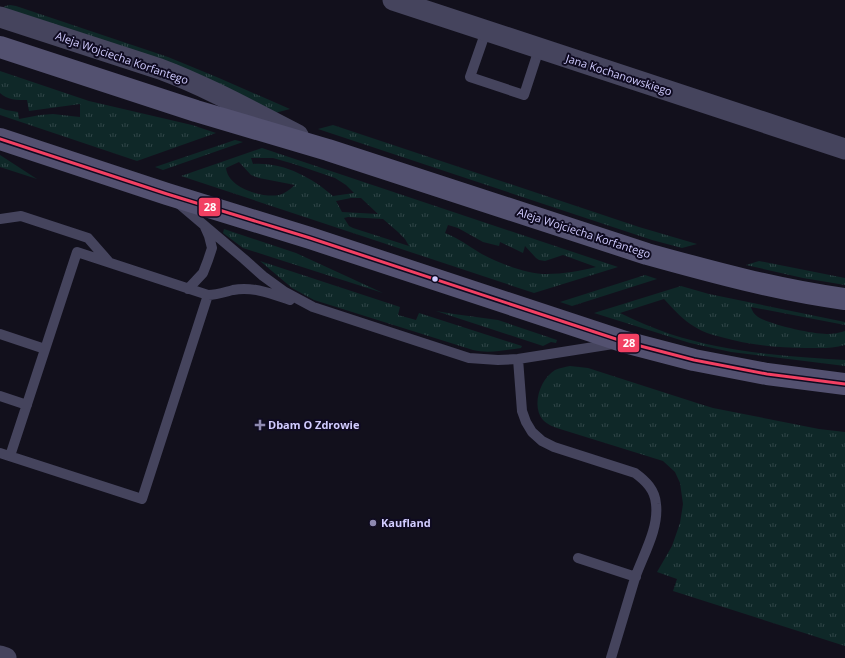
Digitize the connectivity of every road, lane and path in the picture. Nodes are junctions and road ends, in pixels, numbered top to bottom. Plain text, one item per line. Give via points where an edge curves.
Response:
1 (393, 0) edge
2 (0, 17) edge
3 (486, 31) junction
4 (0, 47) edge
5 (539, 49) junction
6 (0, 139) edge
7 (845, 149) edge
8 (328, 150) junction
9 (167, 194) junction
10 (0, 219) edge
11 (204, 224) junction
12 (109, 262) junction
13 (188, 289) junction
14 (208, 295) junction
15 (845, 299) edge
16 (313, 307) junction
17 (0, 334) edge
18 (625, 342) junction
19 (45, 349) junction
20 (518, 359) junction
21 (845, 384) edge
22 (0, 396) edge
23 (27, 405) junction
24 (0, 453) edge
25 (10, 456) junction
26 (578, 558) dead end
27 (636, 577) junction
28 (0, 656) edge
29 (6, 658) edge
30 (611, 658) edge

1 - 3 street, Jana Kochanowskiego
2 - 8 street, Aleja Wojciecha Korfantego via 179,76
3 - 5 street, Jana Kochanowskiego
3 - 5 lane via 470,77 478,80 524,94
4 - 8 main road, Aleja Wojciecha Korfantego via 196,111
5 - 7 street, Jana Kochanowskiego
6 - 9 main road
8 - 15 main road, Aleja Wojciecha Korfantego via 654,256 755,282
9 - 11 lane
9 - 18 main road via 310,238
10 - 12 lane via 21,216 88,238
11 - 13 lane via 212,248 203,273
11 - 16 lane via 263,276 285,292
12 - 13 lane
12 - 19 lane via 77,252
13 - 14 lane
14 - 16 lane via 246,289
14 - 25 lane via 142,499
16 - 20 lane via 470,358
17 - 19 lane
18 - 20 lane
18 - 21 main road via 694,360 767,374
19 - 23 lane
20 - 27 lane via 522,412 532,432 554,447 635,473 653,490 656,504 655,521
22 - 23 lane
23 - 25 lane
24 - 25 lane
26 - 27 lane
27 - 30 lane
28 - 29 street

